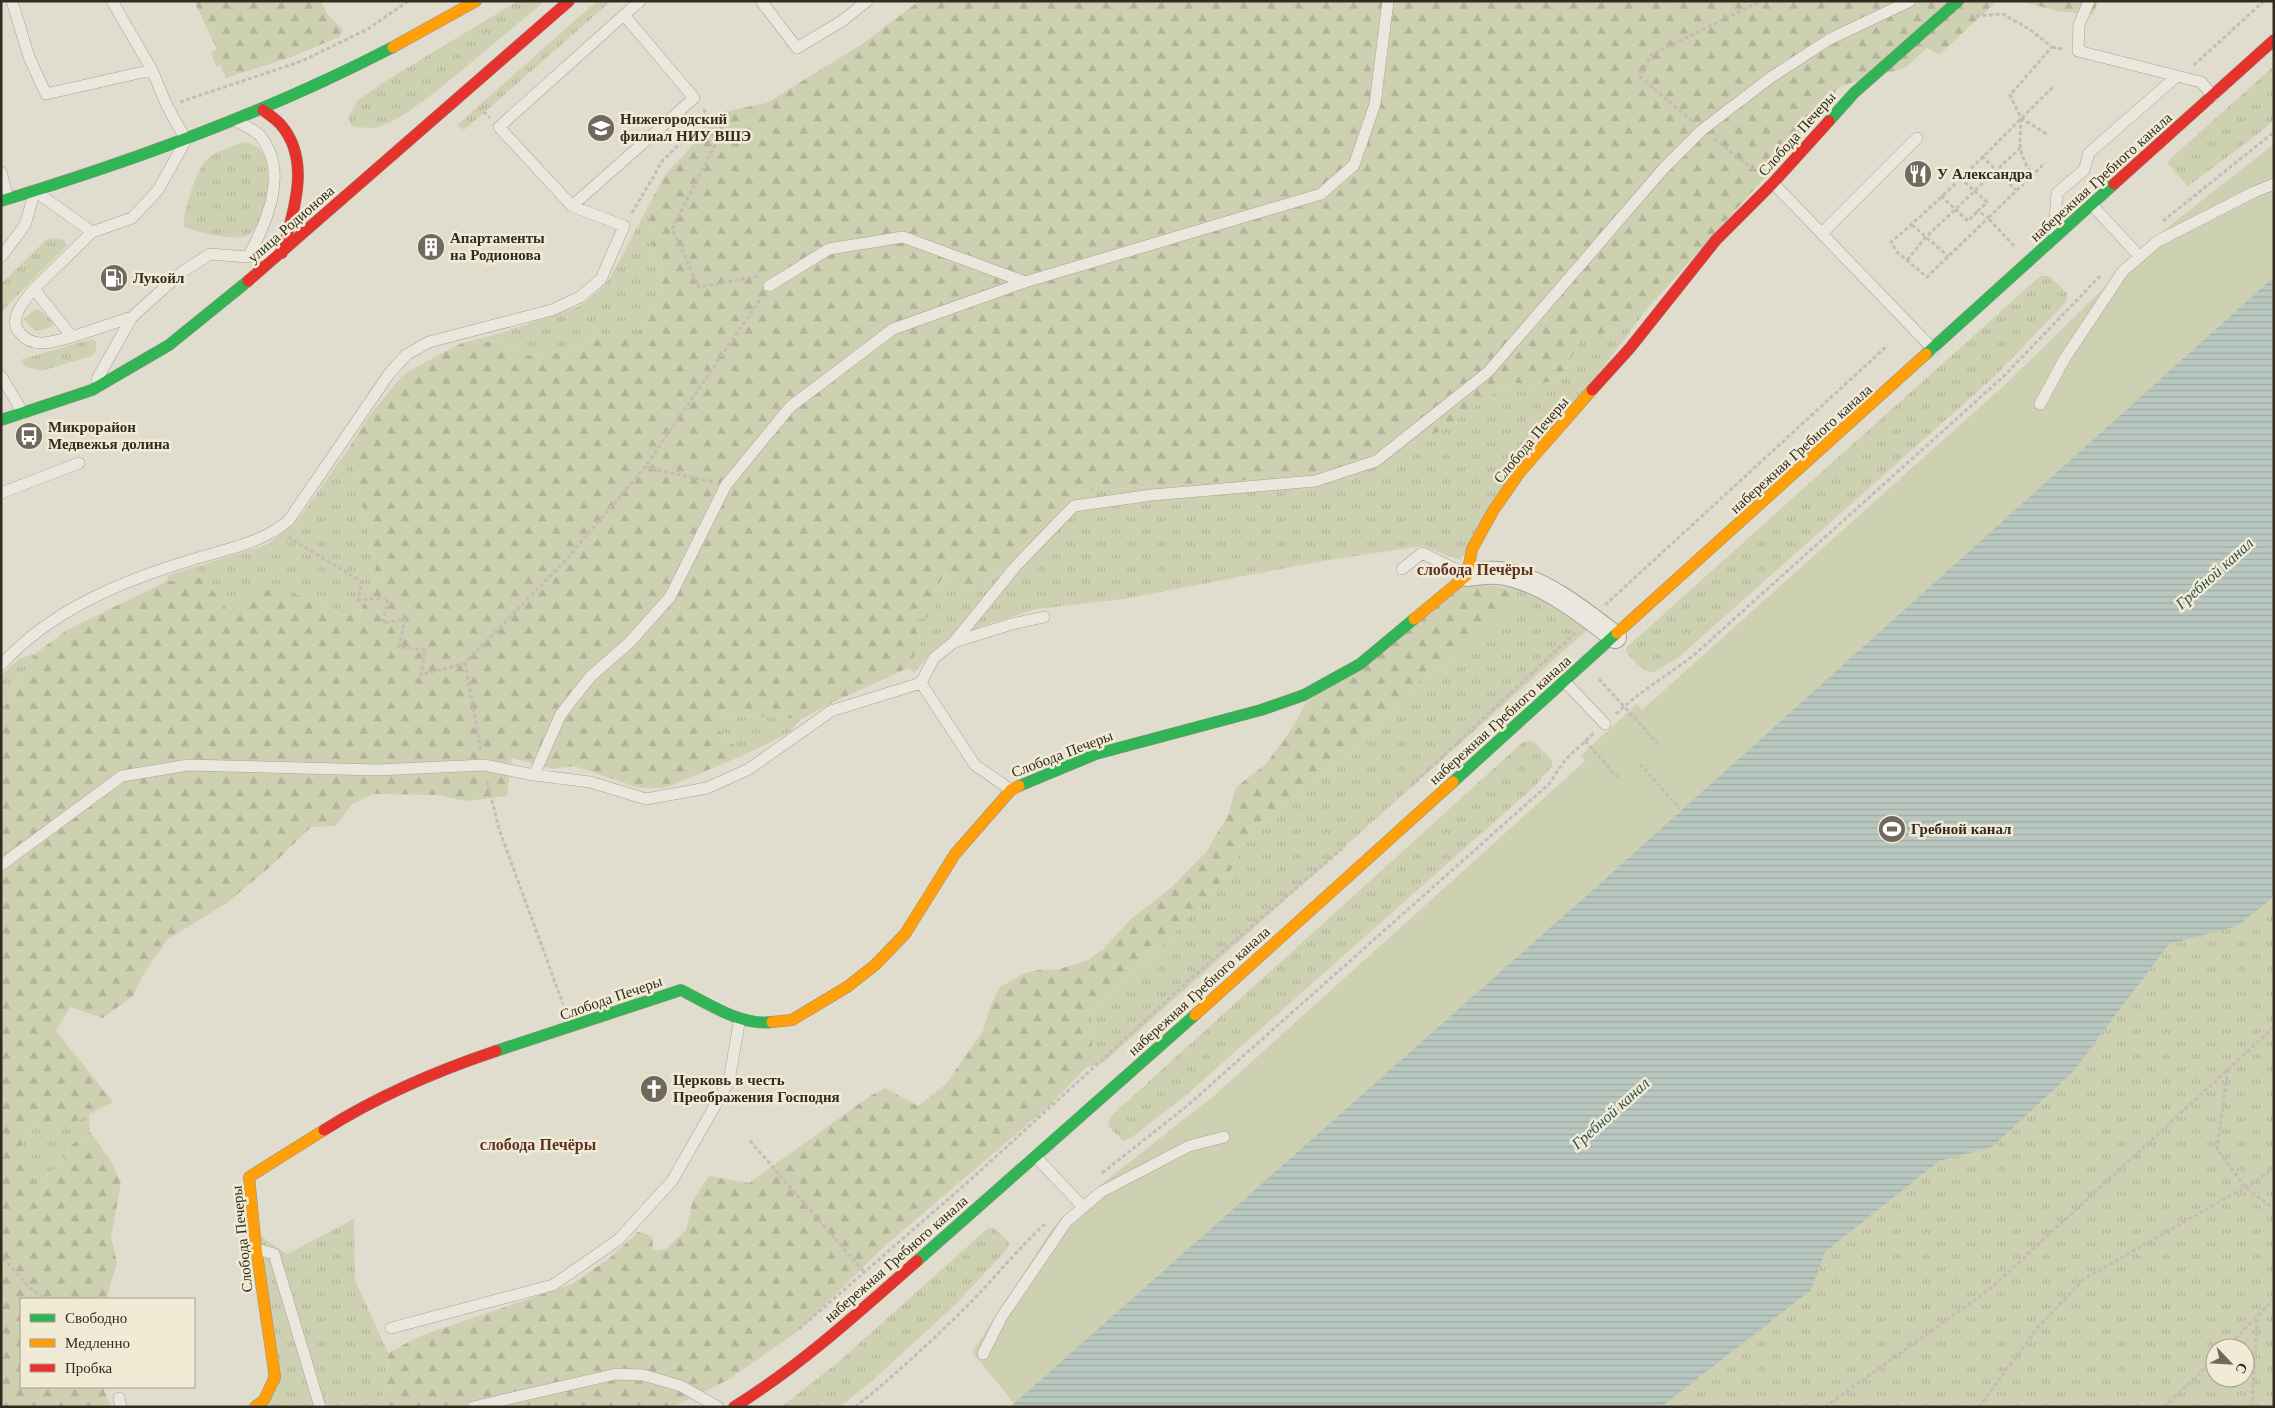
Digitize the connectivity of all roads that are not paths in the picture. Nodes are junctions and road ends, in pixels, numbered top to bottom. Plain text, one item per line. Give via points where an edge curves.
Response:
1 (12, 1) edge
2 (112, 1) edge
3 (476, 1) edge
4 (569, 1) edge
5 (640, 1) edge
6 (761, 1) edge
7 (867, 1) edge
8 (1388, 1) edge
9 (1910, 1) edge
10 (1958, 1) edge
11 (2089, 1) edge
12 (624, 15) junction
13 (2274, 40) edge
14 (152, 70) junction
15 (2179, 76) junction
16 (2213, 96) junction
17 (263, 110) junction
18 (237, 121) junction
19 (1916, 138) dead end
20 (186, 140) junction
21 (1, 172) edge
22 (1773, 183) junction
23 (2274, 184) edge
24 (35, 191) junction
25 (5, 200) edge
26 (2092, 205) junction
27 (572, 206) junction
28 (92, 232) junction
29 (1822, 234) junction
30 (2053, 240) junction
31 (282, 253) junction
32 (1, 257) edge
33 (248, 257) junction
34 (2140, 257) junction
35 (1025, 282) junction
36 (769, 286) road end
37 (34, 289) junction
38 (132, 317) junction
39 (72, 337) junction
40 (1933, 349) junction
41 (1, 376) edge
42 (92, 390) junction
43 (2040, 404) dead end
44 (23, 414) junction
45 (1, 420) edge
46 (79, 463) dead end
47 (1, 493) edge
48 (1402, 569) dead end
49 (1467, 575) junction
50 (1044, 617) dead end
51 (1615, 636) junction
52 (954, 642) junction
53 (1, 665) edge
54 (1565, 682) junction
55 (921, 683) junction
56 (1605, 724) road end
57 (534, 775) junction
58 (1011, 790) junction
59 (1, 866) edge
60 (740, 1018) junction
61 (1224, 1137) dead end
62 (1036, 1157) junction
63 (1083, 1207) junction
64 (256, 1248) junction
65 (391, 1328) dead end
66 (983, 1354) dead end
67 (255, 1407) edge
68 (320, 1407) edge
69 (473, 1407) edge
70 (718, 1407) edge
71 (734, 1407) edge

1 - 14 lane via 29,57 46,94
2 - 14 lane
3 - 17 street via 399,45
4 - 31 street, улица Родионова
5 - 12 lane
6 - 7 lane via 797,48 842,21
8 - 35 lane via 1375,104 1354,165 1321,194
9 - 52 lane via 1830,39 1770,78 1702,130 1664,168 1488,372 1376,461 1315,481 1152,495 1074,506 1016,566
10 - 22 street, Слобода Печеры via 1854,93
11 - 15 lane via 2079,25 2078,52
12 - 27 lane via 694,98
12 - 27 lane via 499,128
13 - 16 street, набережная Гребного канала
14 - 20 lane
15 - 16 lane via 2201,82
15 - 30 lane via 2089,153 2084,170 2057,193
16 - 26 street, набережная Гребного канала
17 - 18 street
17 - 31 street via 283,126 293,144 297,164 298,186
18 - 20 street
18 - 33 lane via 260,135 271,152 275,174 270,204
19 - 29 lane
20 - 24 street
20 - 28 lane via 158,190 132,218
21 - 25 lane
22 - 29 lane
22 - 49 street, Слобода Печеры via 1716,240 1630,348 1520,472 1493,511 1472,550
23 - 34 lane via 2158,241
24 - 25 street
24 - 28 lane
24 - 32 lane via 25,225
26 - 30 street, набережная Гребного канала
26 - 34 lane
27 - 53 lane via 624,226 601,279 580,297 552,310 429,342 406,355 388,374 289,520 277,531 165,568 92,597 44,626
28 - 37 lane
29 - 40 lane
30 - 40 street, набережная Гребного канала
31 - 33 lane
31 - 42 street, улица Родионова via 169,345
33 - 38 lane via 210,254 182,272
34 - 43 lane via 2123,272 2065,358
35 - 36 lane via 903,237 829,249
35 - 57 lane via 893,329 790,407 726,485 670,597 629,643 591,676 561,714
37 - 39 lane
37 - 39 lane via 20,306 15,320 18,330 26,340 41,343
38 - 39 lane
38 - 42 lane
40 - 51 street, набережная Гребного канала
41 - 44 lane
42 - 44 street, улица Родионова
44 - 45 street, улица Родионова
46 - 47 lane
48 - 49 lane via 1422,553
49 - 51 street via 1498,573 1530,582 1578,608
49 - 58 street, Слобода Печеры via 1360,664 1304,695 1261,710 1096,754
50 - 52 lane
51 - 54 street, набережная Гребного канала
52 - 55 lane via 934,658
54 - 56 lane
54 - 62 street, набережная Гребного канала
55 - 57 lane via 831,711 749,769 707,788 646,800 590,782
55 - 58 lane via 975,765
57 - 59 lane via 484,765 377,770 188,766 122,776
58 - 60 street, Слобода Печеры via 955,854 905,934 875,965 792,1020 759,1024
60 - 64 street, Слобода Печеры via 681,990 442,1069 357,1109 249,1177
60 - 65 lane via 729,1081 672,1181 618,1240 553,1285
61 - 63 lane via 1190,1146 1101,1192
62 - 63 lane
62 - 71 street, набережная Гребного канала via 840,1329
63 - 66 lane via 1067,1221 1045,1253 1001,1318
64 - 67 street, Слобода Печеры via 275,1377 264,1400
64 - 68 lane via 274,1254
69 - 70 lane via 616,1374 643,1375 680,1386

